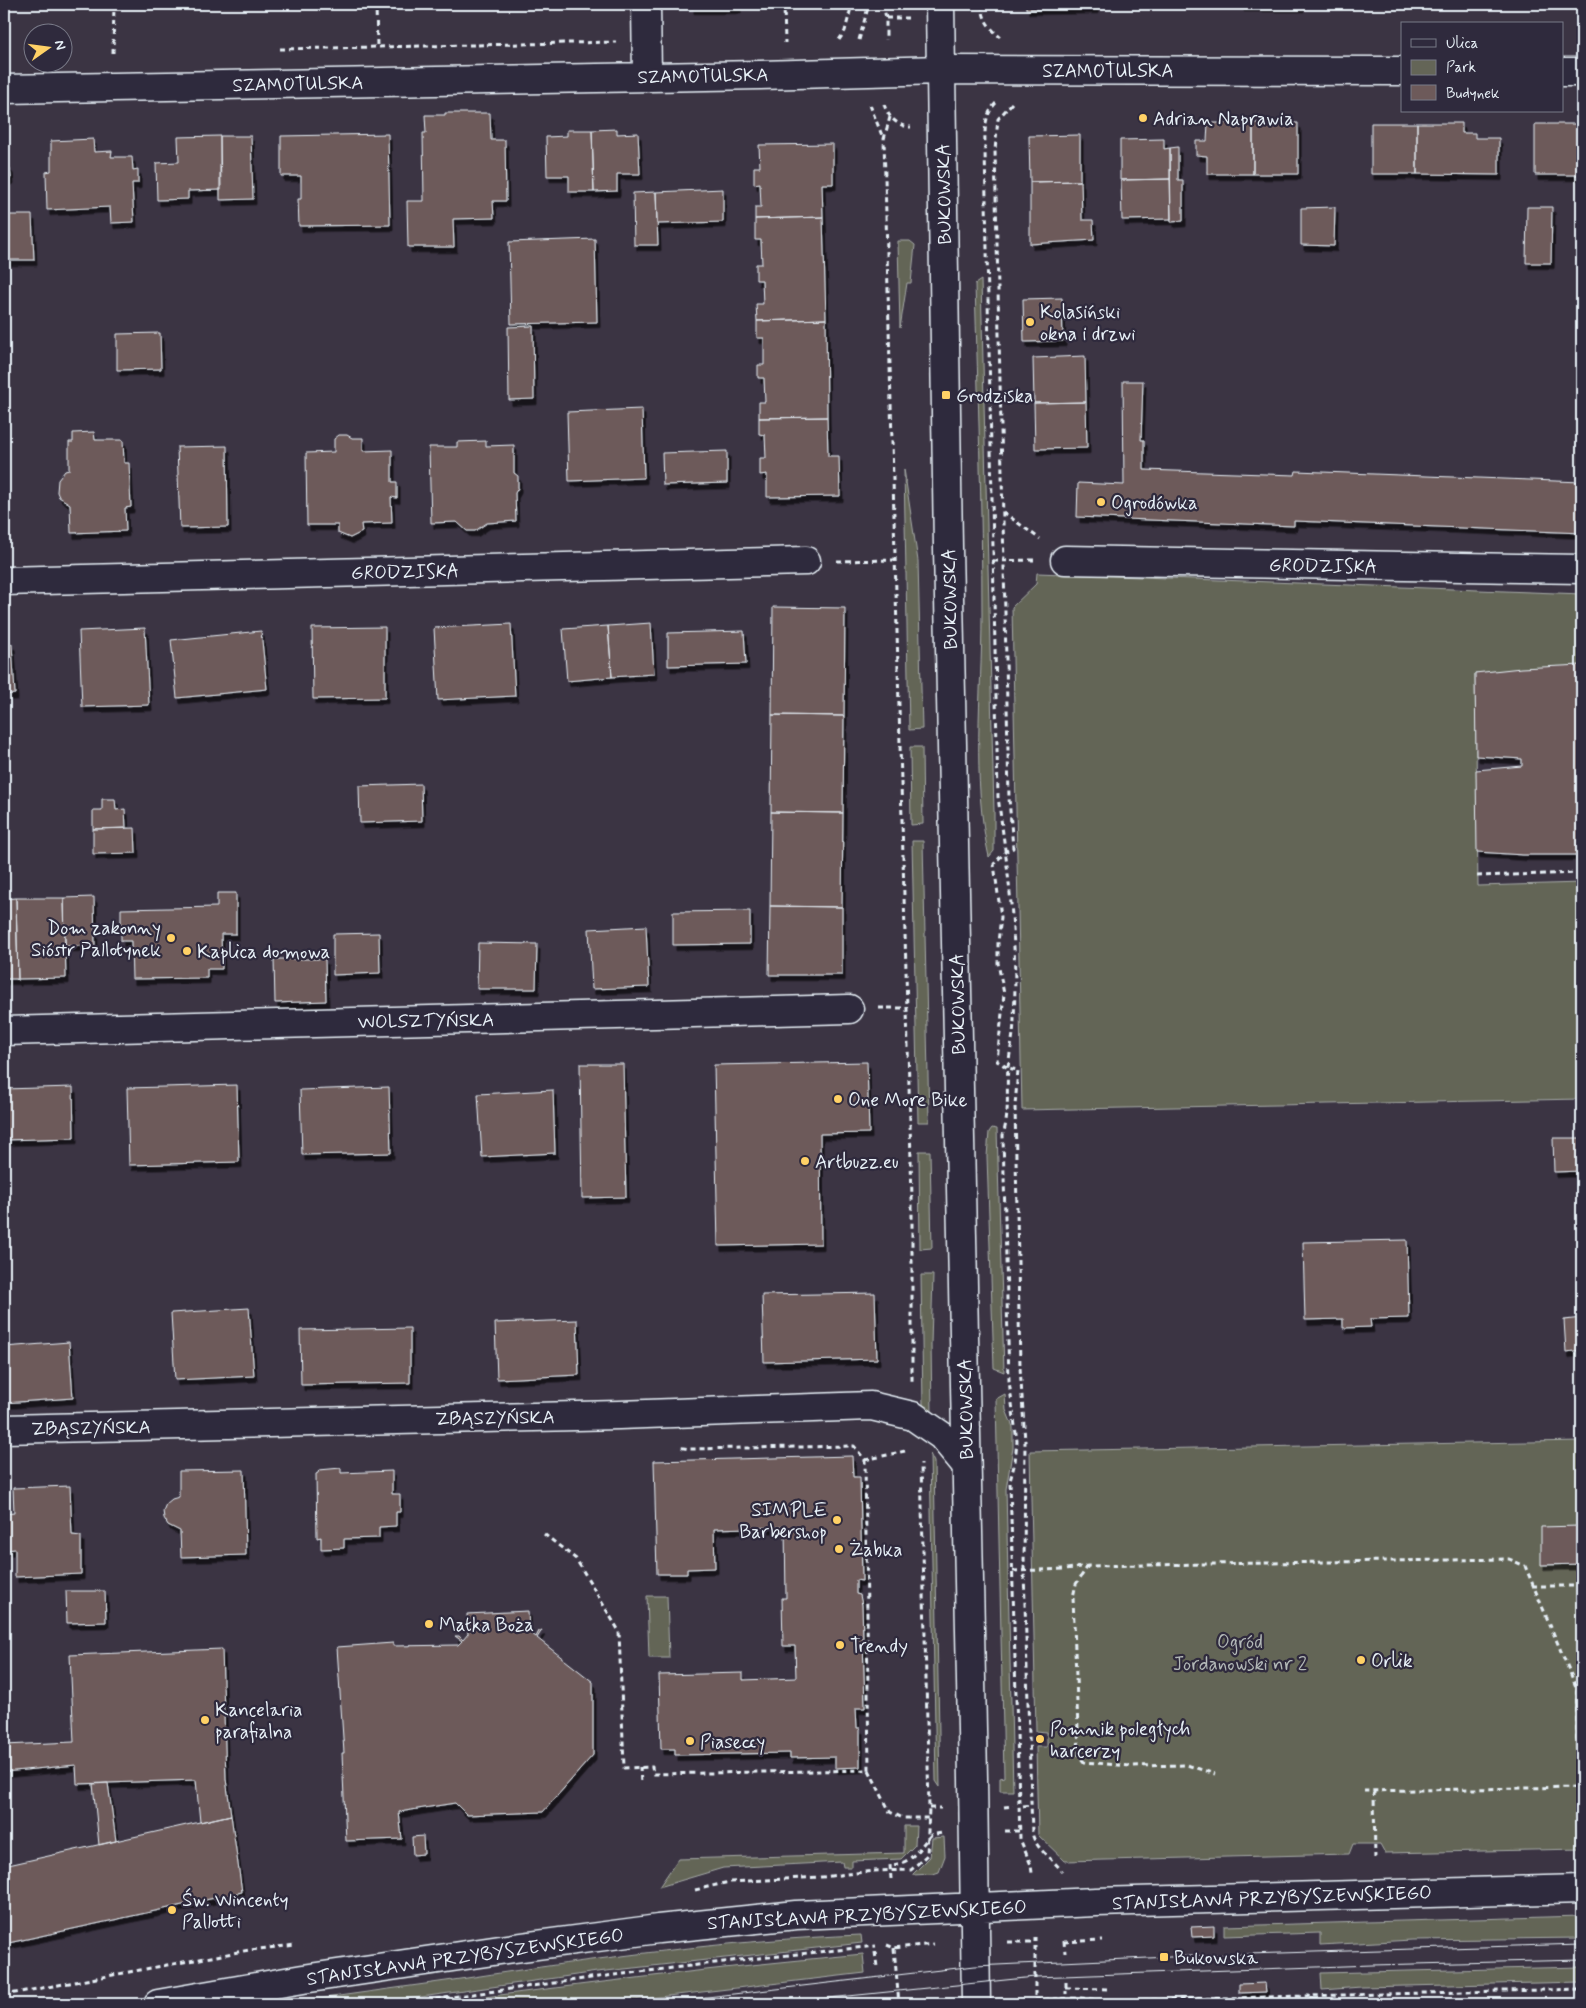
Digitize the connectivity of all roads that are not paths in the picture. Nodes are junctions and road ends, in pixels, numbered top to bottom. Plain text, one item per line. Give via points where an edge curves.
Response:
1 (646, 4) edge
2 (940, 4) edge
3 (941, 70) junction
4 (1401, 71) edge
5 (1564, 72) edge
6 (1582, 72) edge
7 (647, 76) junction
8 (4, 89) edge
9 (1065, 560) road end
10 (806, 561) road end
11 (1582, 569) edge
12 (4, 581) edge
13 (849, 1009) dead end
14 (4, 1031) edge
15 (4, 1429) edge
16 (966, 1465) junction
17 (1582, 1889) edge
18 (974, 1907) junction
19 (158, 2004) edge
20 (976, 2004) edge

1 - 7 street
2 - 3 street, BUKOWSKA
3 - 4 street, SZAMOTULSKA
3 - 7 street, SZAMOTULSKA
3 - 16 street, BUKOWSKA
5 - 6 street
7 - 8 street, SZAMOTULSKA
9 - 11 street, GRODZISKA
10 - 12 street, GRODZISKA
13 - 14 street, WOLSZTYŃSKA
15 - 16 street, ZBĄSZYŃSKA via 619,1415 854,1406 885,1408 913,1416 942,1436
16 - 18 street, BUKOWSKA
17 - 18 street, STANISŁAWA PRZYBYSZEWSKIEGO
18 - 19 street, STANISŁAWA PRZYBYSZEWSKIEGO via 796,1915 658,1928 303,1979
18 - 20 street, BUKOWSKA

